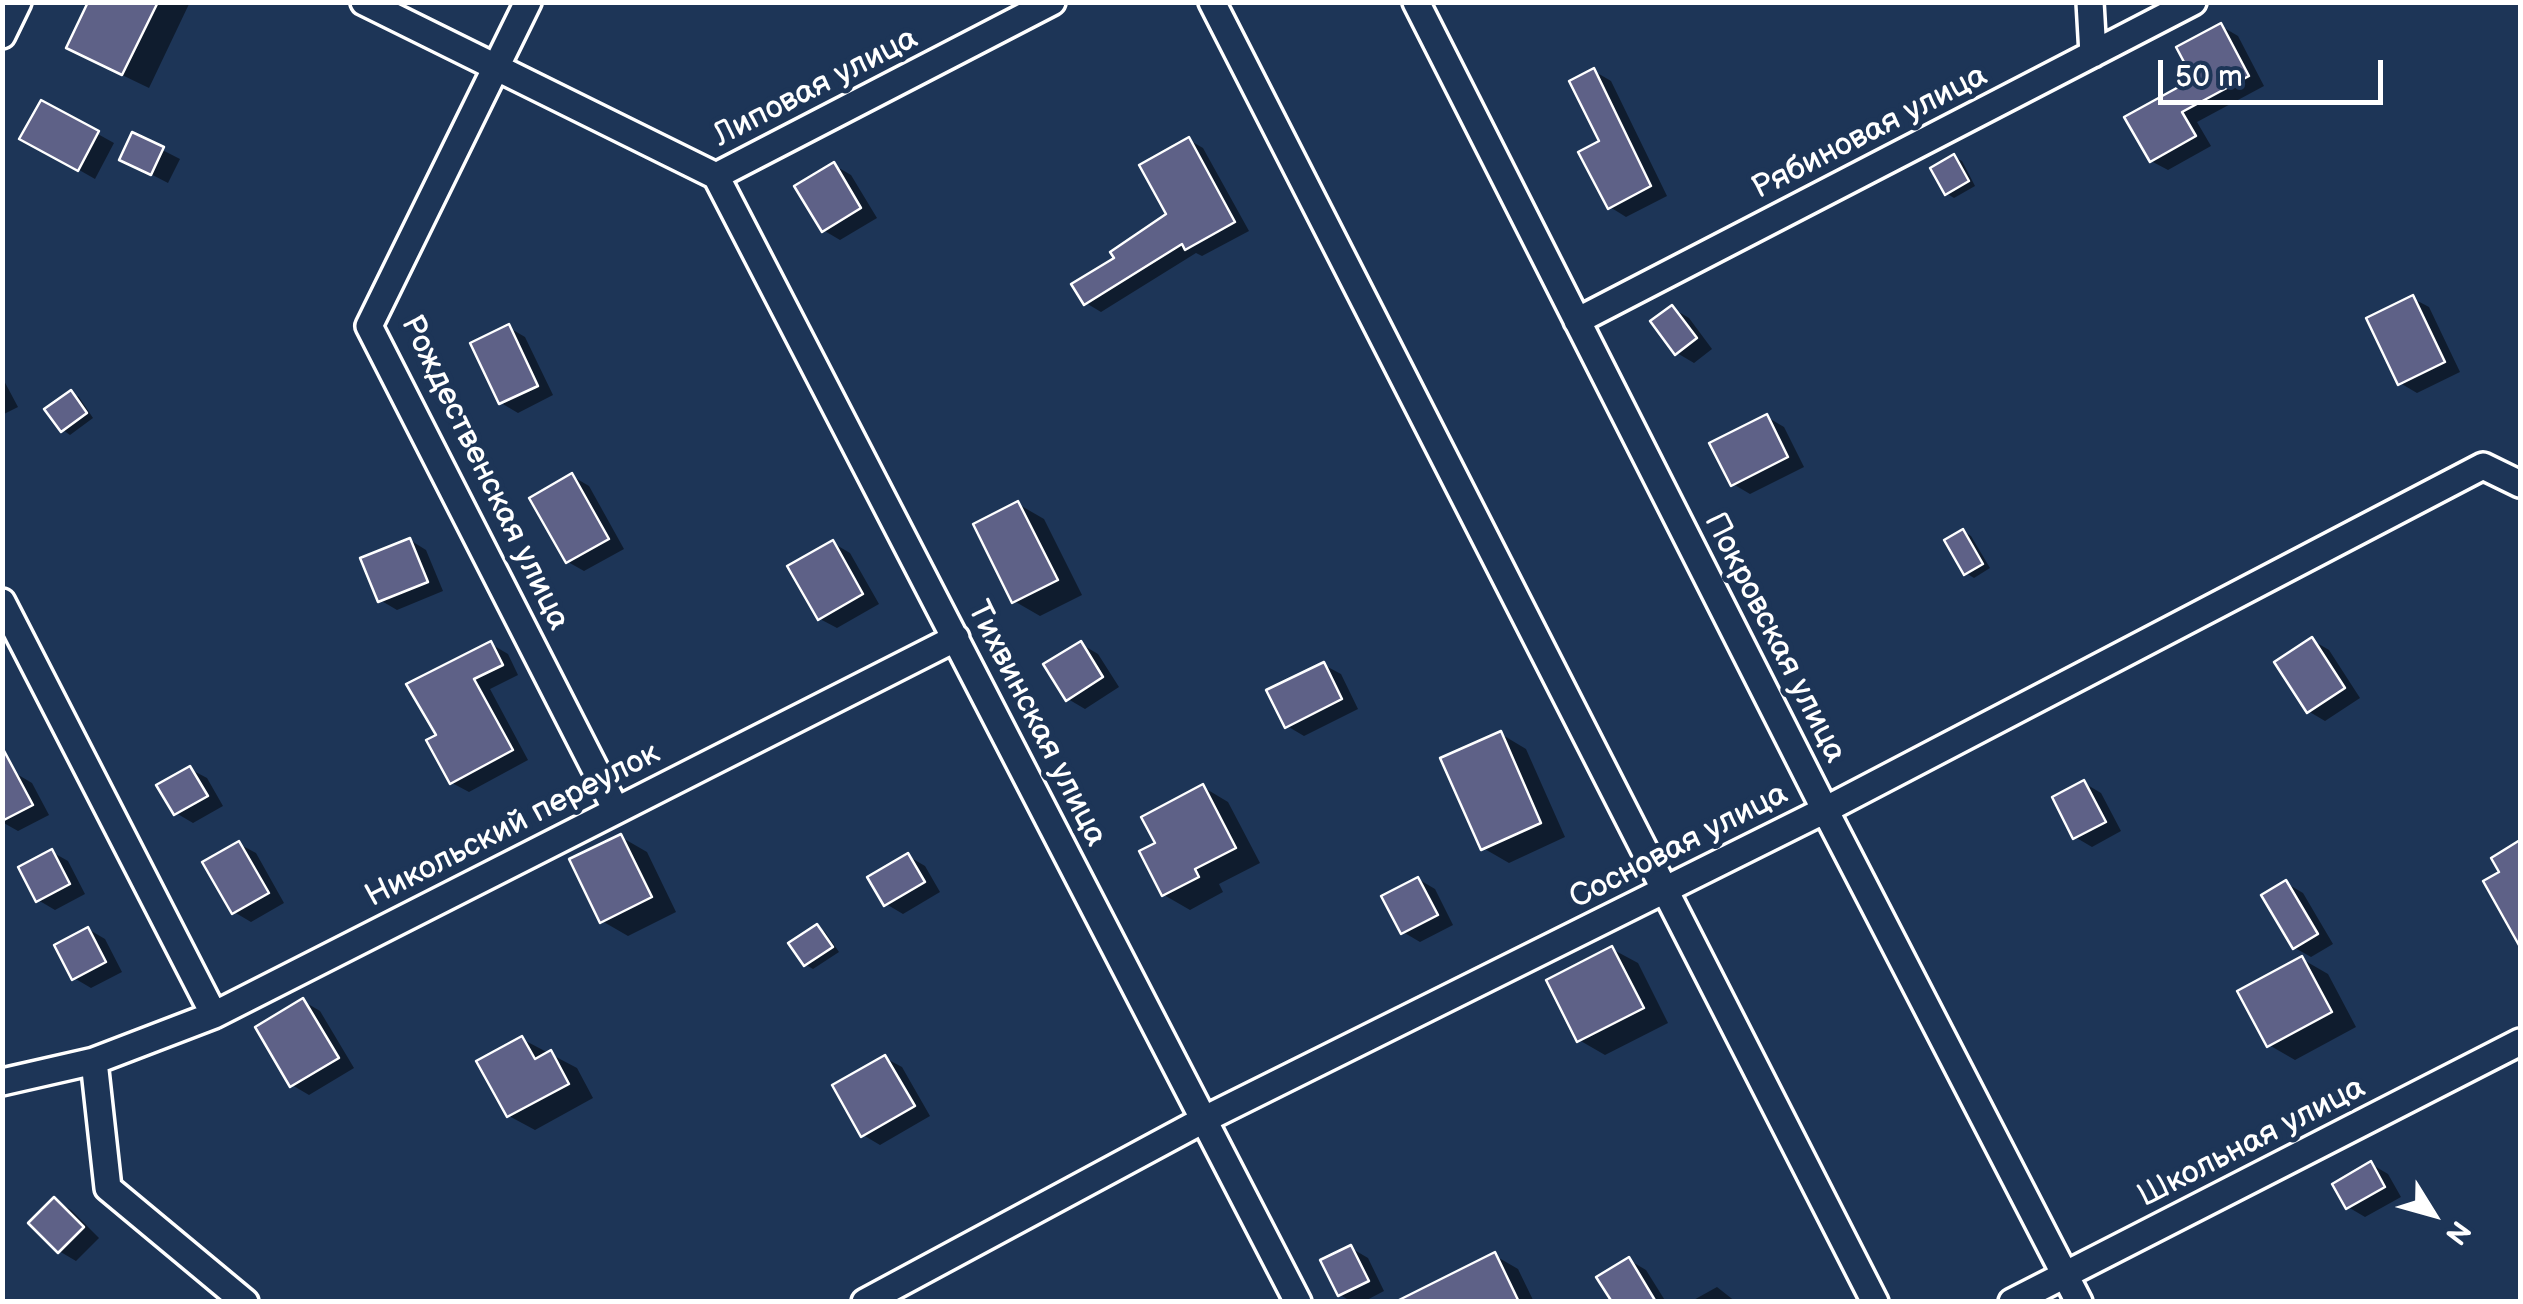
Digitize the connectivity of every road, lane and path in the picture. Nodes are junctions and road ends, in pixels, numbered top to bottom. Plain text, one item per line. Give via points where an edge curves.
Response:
1 (18, 2) edge
2 (364, 2) edge
3 (528, 2) edge
4 (1052, 2) edge
5 (1212, 2) edge
6 (1416, 2) edge
7 (2090, 2) edge
8 (2193, 2) edge
9 (2, 35) edge
10 (2093, 54) junction
11 (496, 69) junction
12 (716, 176) junction
13 (1577, 321) junction
14 (2520, 484) edge
15 (2, 602) edge
16 (956, 638) junction
17 (616, 810) junction
18 (1825, 810) junction
19 (1666, 891) junction
20 (214, 1015) junction
21 (2520, 1042) edge
22 (94, 1060) junction
23 (2, 1082) edge
24 (1205, 1119) junction
25 (2065, 1274) junction
26 (245, 1302) edge
27 (865, 1302) edge
28 (1298, 1302) edge
29 (1875, 1302) edge
30 (2012, 1302) edge
31 (2079, 1302) edge

1 - 9 street
2 - 11 street
3 - 11 street, Рождественская улица
4 - 12 street, Липовая улица
5 - 19 street
6 - 13 street, Покровская улица
7 - 10 street
8 - 10 street, Рябиновая улица
10 - 13 street, Рябиновая улица
11 - 12 street
11 - 17 street, Рождественская улица via 370,326
12 - 16 street, Тихвинская улица
13 - 18 street, Покровская улица
14 - 18 street, Сосновая улица via 2483,466
15 - 20 street
16 - 17 street, Никольский переулок
16 - 24 street, Тихвинская улица
17 - 20 street, Никольский переулок
18 - 19 street, Сосновая улица
18 - 25 street, Покровская улица
19 - 24 street, Сосновая улица
19 - 29 street
20 - 22 street, Никольский переулок
21 - 25 street, Школьная улица
22 - 23 street, Никольский переулок
22 - 26 street via 108,1188
24 - 27 street, Сосновая улица
24 - 28 street, Тихвинская улица
25 - 30 street, Школьная улица
25 - 31 street, Покровская улица

